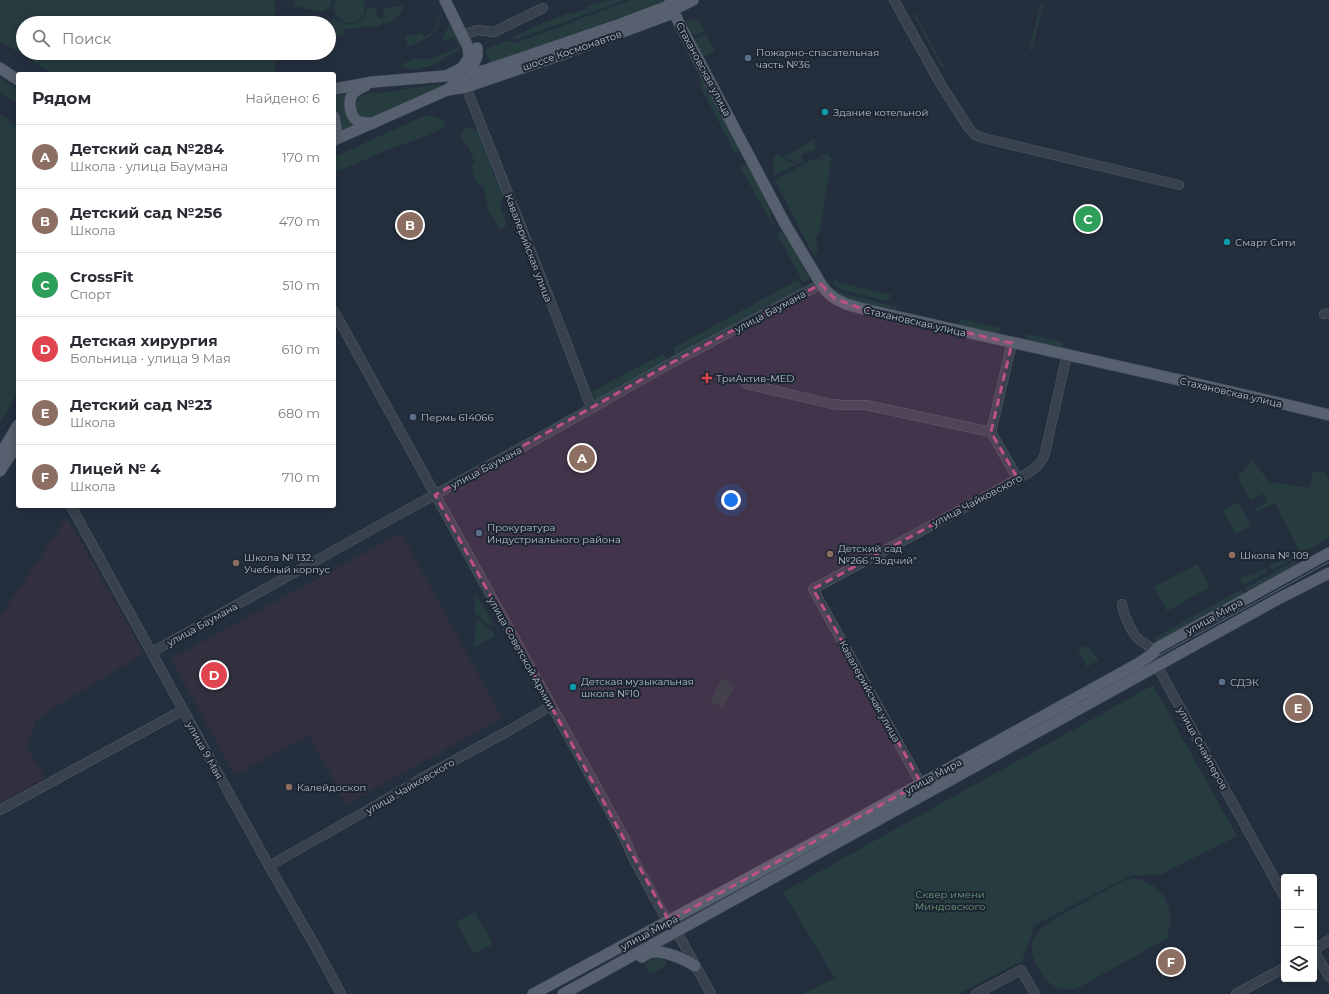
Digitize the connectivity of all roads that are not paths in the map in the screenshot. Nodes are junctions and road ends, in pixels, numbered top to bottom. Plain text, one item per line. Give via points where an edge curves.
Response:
1 (445, 0) edge
2 (452, 0) edge
3 (693, 0) edge
4 (894, 0) edge
5 (674, 3) edge
6 (543, 8) dead end
7 (469, 33) junction
8 (477, 48) junction
9 (507, 64) junction
10 (0, 68) edge
11 (468, 74) junction
12 (445, 77) junction
13 (16, 79) edge
14 (373, 82) junction
15 (466, 88) junction
16 (336, 89) edge
17 (447, 90) junction
18 (374, 123) junction
19 (336, 139) edge
20 (1179, 185) dead end
21 (821, 284) junction
22 (336, 315) edge
23 (1012, 343) junction
24 (1067, 354) junction
25 (746, 384) dead end
26 (592, 408) junction
27 (1329, 415) edge
28 (16, 429) edge
29 (991, 432) junction
30 (16, 446) edge
31 (0, 455) edge
32 (0, 472) edge
33 (1018, 479) junction
34 (435, 495) junction
35 (72, 508) edge
36 (1329, 553) edge
37 (1329, 573) edge
38 (812, 589) joint
39 (1122, 604) dead end
40 (152, 652) junction
41 (1151, 655) junction
42 (1158, 666) junction
43 (552, 706) junction
44 (183, 710) junction
45 (921, 783) junction
46 (927, 793) junction
47 (0, 810) edge
48 (269, 866) junction
49 (1281, 891) edge
50 (669, 922) junction
51 (676, 931) junction
52 (1329, 940) edge
53 (1317, 948) edge
54 (1317, 956) edge
55 (615, 965) junction
56 (695, 966) junction
57 (1281, 970) edge
58 (1329, 978) edge
59 (341, 994) edge
60 (533, 994) edge
61 (562, 994) edge
62 (711, 994) edge
63 (976, 994) edge
64 (1034, 994) edge
65 (1236, 994) edge

1 - 12 main road via 468,47 469,58 462,68
2 - 7 main road
3 - 5 main road, шоссе Космонавтов
4 - 20 street via 940,83 975,135
5 - 9 main road, шоссе Космонавтов
5 - 15 main road, шоссе Космонавтов via 668,15
5 - 21 main road, Стахановская улица via 756,169
6 - 7 street via 494,32 477,30
7 - 8 main road
8 - 9 main road via 489,64
8 - 11 main road via 474,63
9 - 11 main road, шоссе Космонавтов
10 - 13 main road
11 - 12 main road, шоссе Космонавтов
11 - 17 main road, шоссе Космонавтов
12 - 14 main road, шоссе Космонавтов
14 - 16 main road, шоссе Космонавтов
14 - 18 main road via 353,93 350,106 356,120 361,123
15 - 17 main road, шоссе Космонавтов
15 - 26 street, Кавалерийская улица
17 - 18 main road, шоссе Космонавтов
18 - 19 main road, шоссе Космонавтов
21 - 23 main road, Стахановская улица via 834,298 846,304
21 - 26 street, улица Баумана
22 - 34 street, улица Советской Армии
23 - 24 main road, Стахановская улица
23 - 29 street
24 - 27 main road, Стахановская улица
24 - 33 street, улица Чайковского via 1044,456 1038,466
25 - 29 street via 832,404 866,405
26 - 34 street, улица Баумана
28 - 31 main road
29 - 33 street
30 - 32 main road
33 - 38 street, улица Чайковского
34 - 40 street, улица Баумана
34 - 43 street, улица Советской Армии
35 - 40 street, улица 9 Мая
36 - 41 main road, улица Мира via 1157,648
37 - 42 main road, улица Мира
38 - 45 street, Кавалерийская улица
39 - 41 street, улица Снайперов via 1124,614 1136,636 1149,646
40 - 44 street, улица 9 Мая
41 - 42 street, улица Снайперов
41 - 45 main road, улица Мира
42 - 46 main road, улица Мира
42 - 49 street, улица Снайперов
43 - 48 street, улица Чайковского
43 - 50 street, улица Советской Армии
44 - 47 street
44 - 48 street, улица 9 Мая
45 - 46 street, Кавалерийская улица
45 - 50 main road, улица Мира
46 - 51 main road, улица Мира
48 - 59 street, улица 9 Мая
50 - 51 street, улица Советской Армии
50 - 60 main road, улица Мира
51 - 55 main road, улица Мира
51 - 56 street, улица Советской Армии
52 - 53 street
54 - 58 street
55 - 56 main road via 630,963 653,952 665,953
55 - 61 main road, улица Мира
56 - 62 street, улица Советской Армии
57 - 65 street
63 - 64 street via 1021,970

